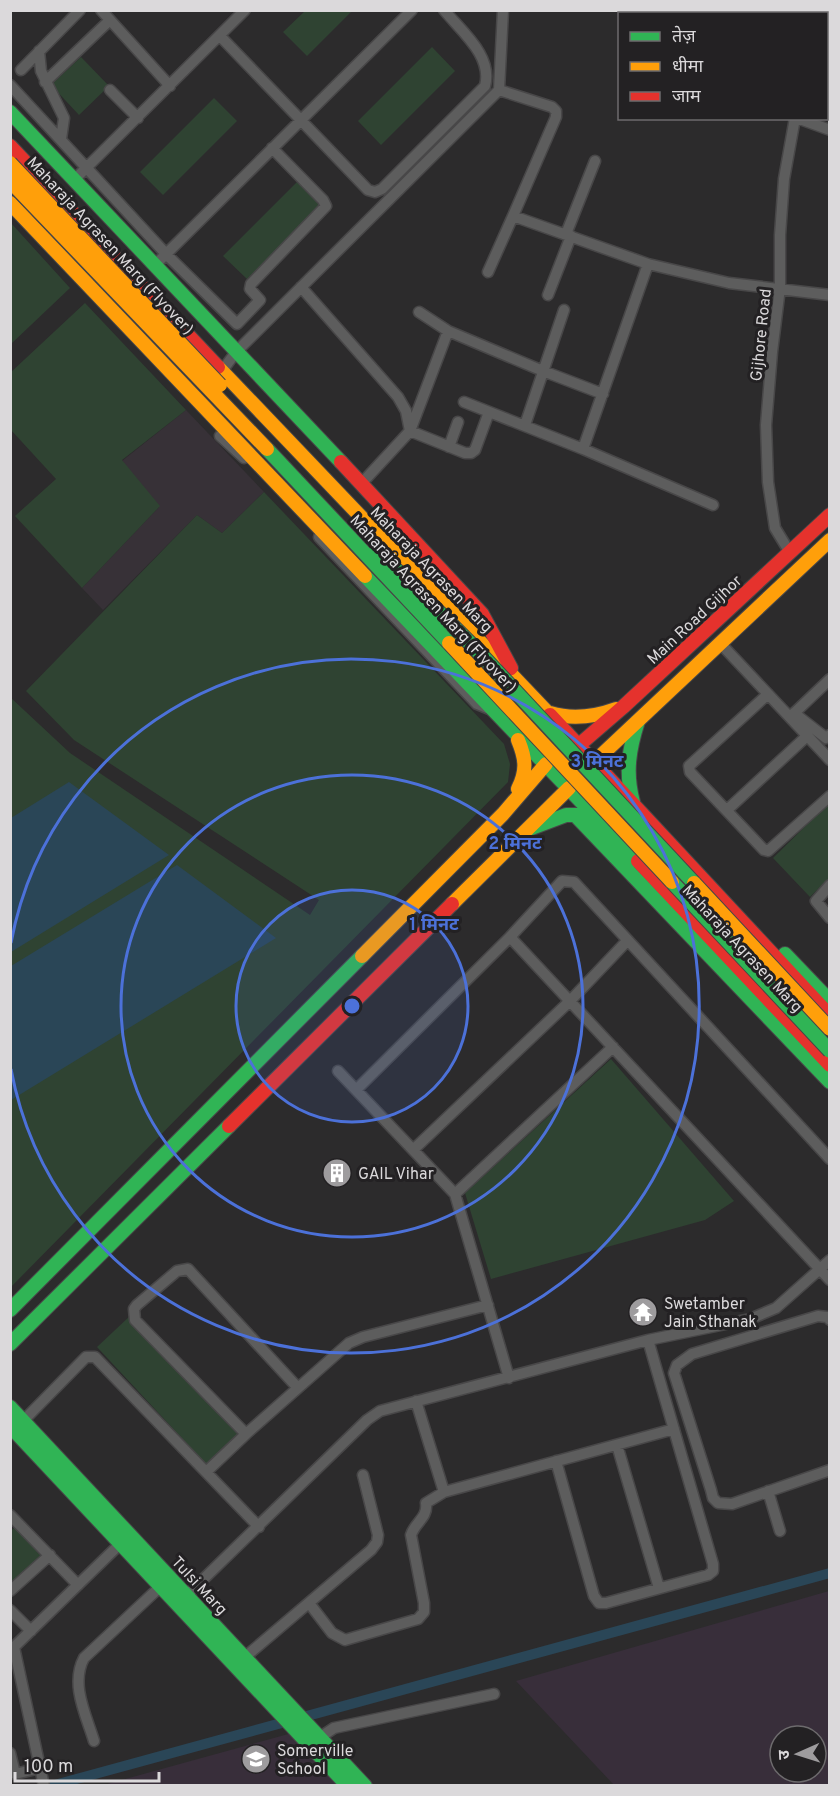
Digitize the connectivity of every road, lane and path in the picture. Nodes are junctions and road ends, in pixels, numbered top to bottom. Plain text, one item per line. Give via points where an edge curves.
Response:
1 (80, 10) edge
2 (101, 10) edge
3 (245, 10) edge
4 (412, 10) edge
5 (444, 10) edge
6 (503, 10) edge
7 (110, 20) junction
8 (220, 36) junction
9 (39, 51) junction
10 (21, 70) dead end
11 (45, 82) junction
12 (10, 85) edge
13 (170, 86) junction
14 (110, 90) dead end
15 (499, 90) junction
16 (10, 112) edge
17 (138, 118) junction
18 (301, 119) junction
19 (796, 120) edge
20 (802, 120) edge
21 (830, 130) edge
22 (61, 139) junction
23 (10, 146) edge
24 (272, 147) junction
25 (595, 161) dead end
26 (10, 163) edge
27 (87, 167) junction
28 (74, 180) junction
29 (10, 181) edge
30 (10, 203) edge
31 (10, 211) edge
32 (513, 216) junction
33 (569, 235) junction
34 (166, 254) junction
35 (648, 264) junction
36 (155, 265) junction
37 (488, 272) dead end
38 (141, 285) junction
39 (301, 287) junction
40 (780, 288) junction
41 (548, 295) dead end
42 (830, 295) edge
43 (113, 310) junction
44 (564, 310) dead end
45 (419, 312) dead end
46 (448, 331) junction
47 (236, 352) junction
48 (222, 371) junction
49 (543, 371) junction
50 (603, 394) junction
51 (464, 402) dead end
52 (489, 412) junction
53 (205, 416) dead end
54 (458, 422) dead end
55 (525, 425) junction
56 (410, 431) junction
57 (220, 436) dead end
58 (449, 447) junction
59 (583, 449) junction
60 (361, 484) junction
61 (342, 499) junction
62 (713, 505) dead end
63 (830, 515) edge
64 (314, 523) junction
65 (830, 540) edge
66 (789, 551) junction
67 (720, 643) junction
68 (830, 679) edge
69 (519, 683) junction
70 (768, 694) junction
71 (623, 707) junction
72 (497, 712) junction
73 (548, 713) junction
74 (792, 715) junction
75 (638, 719) junction
76 (514, 730) junction
77 (830, 735) edge
78 (807, 736) junction
79 (579, 745) junction
80 (830, 759) edge
81 (594, 762) junction
82 (546, 764) junction
83 (628, 786) junction
84 (569, 788) junction
85 (830, 796) edge
86 (634, 805) junction
87 (509, 808) junction
88 (727, 810) junction
89 (575, 815) junction
90 (608, 828) junction
91 (522, 832) junction
92 (830, 885) edge
93 (830, 918) edge
94 (510, 937) junction
95 (627, 941) junction
96 (760, 941) junction
97 (736, 965) junction
98 (570, 1001) junction
99 (830, 1001) edge
100 (830, 1016) edge
101 (830, 1029) edge
102 (612, 1047) junction
103 (830, 1051) edge
104 (830, 1065) edge
105 (338, 1071) dead end
106 (830, 1082) edge
107 (357, 1089) junction
108 (413, 1150) junction
109 (830, 1159) edge
110 (455, 1194) junction
111 (830, 1260) edge
112 (820, 1269) junction
113 (830, 1280) edge
114 (488, 1305) junction
115 (10, 1310) edge
116 (752, 1318) junction
117 (830, 1320) edge
118 (757, 1336) junction
119 (648, 1340) junction
120 (12, 1344) edge
121 (509, 1378) junction
122 (298, 1388) junction
123 (10, 1394) edge
124 (416, 1401) junction
125 (12, 1408) edge
126 (17, 1423) edge
127 (674, 1429) junction
128 (246, 1434) junction
129 (617, 1445) junction
130 (556, 1461) junction
131 (830, 1470) edge
132 (206, 1472) junction
133 (363, 1475) dead end
134 (768, 1491) junction
135 (444, 1492) junction
136 (13, 1521) edge
137 (259, 1527) junction
138 (780, 1531) dead end
139 (121, 1543) junction
140 (50, 1555) junction
141 (78, 1584) junction
142 (161, 1586) junction
143 (659, 1588) junction
144 (10, 1591) edge
145 (187, 1595) junction
146 (309, 1603) junction
147 (10, 1610) edge
148 (31, 1631) junction
149 (12, 1648) edge
150 (245, 1657) junction
151 (16, 1682) edge
152 (494, 1694) dead end
153 (282, 1706) junction
154 (312, 1736) junction
155 (93, 1741) dead end
156 (10, 1753) edge
157 (12, 1765) edge
158 (42, 1777) edge
159 (348, 1785) edge
160 (365, 1785) edge

1 - 9 street
2 - 7 street
3 - 8 street
4 - 18 street
5 - 18 street via 481,55 488,75 485,86 382,189 368,190
6 - 15 street
7 - 11 street
7 - 13 street
8 - 13 street
8 - 18 street
9 - 10 street
9 - 11 street
11 - 22 street via 62,111
12 - 22 street
13 - 17 street
14 - 17 street
15 - 32 street via 556,111
15 - 39 street
16 - 28 main road
17 - 27 street
18 - 24 street
19 - 40 street, Gijhore Road via 784,179
20 - 21 street
22 - 27 street
23 - 38 main road, Maharaja Agrasen Marg
24 - 34 street
24 - 34 street via 326,206 251,284 250,289 261,300 238,324
25 - 33 street
26 - 101 main road, Maharaja Agrasen Marg (Flyover), bridge via 387,562 476,649
27 - 28 street
27 - 34 street
28 - 36 main road
29 - 103 main road, Maharaja Agrasen Marg (Flyover), bridge via 294,476
30 - 43 main road, Maharaja Agrasen Marg
31 - 53 street
32 - 33 street
32 - 37 street
33 - 35 street
33 - 41 street
34 - 36 street
35 - 40 street via 729,283
35 - 50 street
36 - 47 main road
38 - 43 main road
38 - 48 main road, Maharaja Agrasen Marg
39 - 47 street
39 - 56 street via 398,396
40 - 42 street
40 - 66 street, Gijhore Road via 766,425 775,528
43 - 64 main road, Maharaja Agrasen Marg
44 - 49 street
45 - 46 street
46 - 49 street
46 - 56 street
47 - 48 street
47 - 60 main road
48 - 61 main road, Maharaja Agrasen Marg
49 - 50 street
49 - 55 street
50 - 59 street
51 - 52 street
52 - 55 street
52 - 58 street via 475,450 465,453
54 - 58 street
55 - 59 street
56 - 58 street
56 - 60 street
57 - 72 street via 477,704
59 - 62 street
60 - 69 main road via 468,596
61 - 64 main road
61 - 69 main road, Maharaja Agrasen Marg
63 - 66 main road, Main Road Gijhor
64 - 72 main road, Maharaja Agrasen Marg
65 - 67 main road
66 - 71 main road, Main Road Gijhor
67 - 70 street
67 - 75 main road
68 - 74 street
69 - 73 main road, Maharaja Agrasen Marg
70 - 74 street
70 - 88 street via 689,766
71 - 73 main road via 588,717
71 - 79 main road, Main Road Gijhor
72 - 76 main road, Maharaja Agrasen Marg
73 - 79 main road, Maharaja Agrasen Marg
74 - 77 street via 826,738
74 - 78 street
75 - 81 main road
75 - 83 main road via 628,749
76 - 82 main road, Maharaja Agrasen Marg
76 - 87 main road via 526,765 525,776
78 - 80 street
78 - 88 street
79 - 81 main road, Maharaja Agrasen Marg
81 - 86 main road, Maharaja Agrasen Marg
82 - 84 main road, Maharaja Agrasen Marg
82 - 87 main road
83 - 86 main road
83 - 99 main road
84 - 90 main road, Maharaja Agrasen Marg
84 - 91 main road
85 - 88 street via 768,851
86 - 96 main road, Maharaja Agrasen Marg
87 - 115 main road
89 - 90 main road via 586,815
89 - 91 main road
89 - 106 main road
90 - 97 main road, Maharaja Agrasen Marg
91 - 120 main road
92 - 93 street via 816,901
94 - 95 street via 562,881 569,880
94 - 98 street
94 - 107 street
95 - 98 street
95 - 109 street
96 - 97 main road
96 - 100 main road, Maharaja Agrasen Marg
97 - 104 main road, Maharaja Agrasen Marg
98 - 102 street
98 - 108 street
102 - 110 street
102 - 112 street
105 - 107 street
107 - 108 street
108 - 110 street
110 - 114 street
111 - 112 street
112 - 113 street
112 - 116 street via 776,1308
114 - 121 street
114 - 122 street via 348,1343
116 - 118 street
116 - 119 street
117 - 118 street via 818,1316
118 - 134 street via 692,1354 676,1365 674,1372 713,1498 718,1503 732,1504
119 - 121 street
119 - 127 street
121 - 124 street
122 - 128 street
122 - 128 street via 188,1269 177,1271 137,1305 135,1320
123 - 125 main road
124 - 135 street
124 - 137 street via 380,1411 367,1420
125 - 126 main road, Tulsi Marg
126 - 132 street via 86,1357 95,1357
126 - 139 main road, Tulsi Marg
126 - 145 main road, Tulsi Marg
127 - 129 street
127 - 143 street via 713,1571
128 - 132 street
129 - 130 street
129 - 143 street
130 - 135 street
130 - 143 street via 594,1596 606,1603
131 - 134 street
132 - 137 street
133 - 146 street via 377,1542
134 - 138 street
135 - 146 street via 426,1503 424,1518 411,1535 424,1603 418,1620 345,1640 332,1633
136 - 140 street
137 - 145 street
139 - 141 street
139 - 142 main road, Tulsi Marg
140 - 141 street
140 - 144 street
141 - 148 street
142 - 153 main road, Tulsi Marg
142 - 155 street via 84,1658 79,1668 79,1689
145 - 150 main road, Tulsi Marg
146 - 150 street
147 - 148 street
148 - 149 street
149 - 151 street
150 - 153 main road, Tulsi Marg
151 - 158 street
152 - 154 street
153 - 154 main road, Tulsi Marg
154 - 159 main road, Tulsi Marg
154 - 160 main road, Tulsi Marg
156 - 157 street
157 - 158 street via 15,1774

